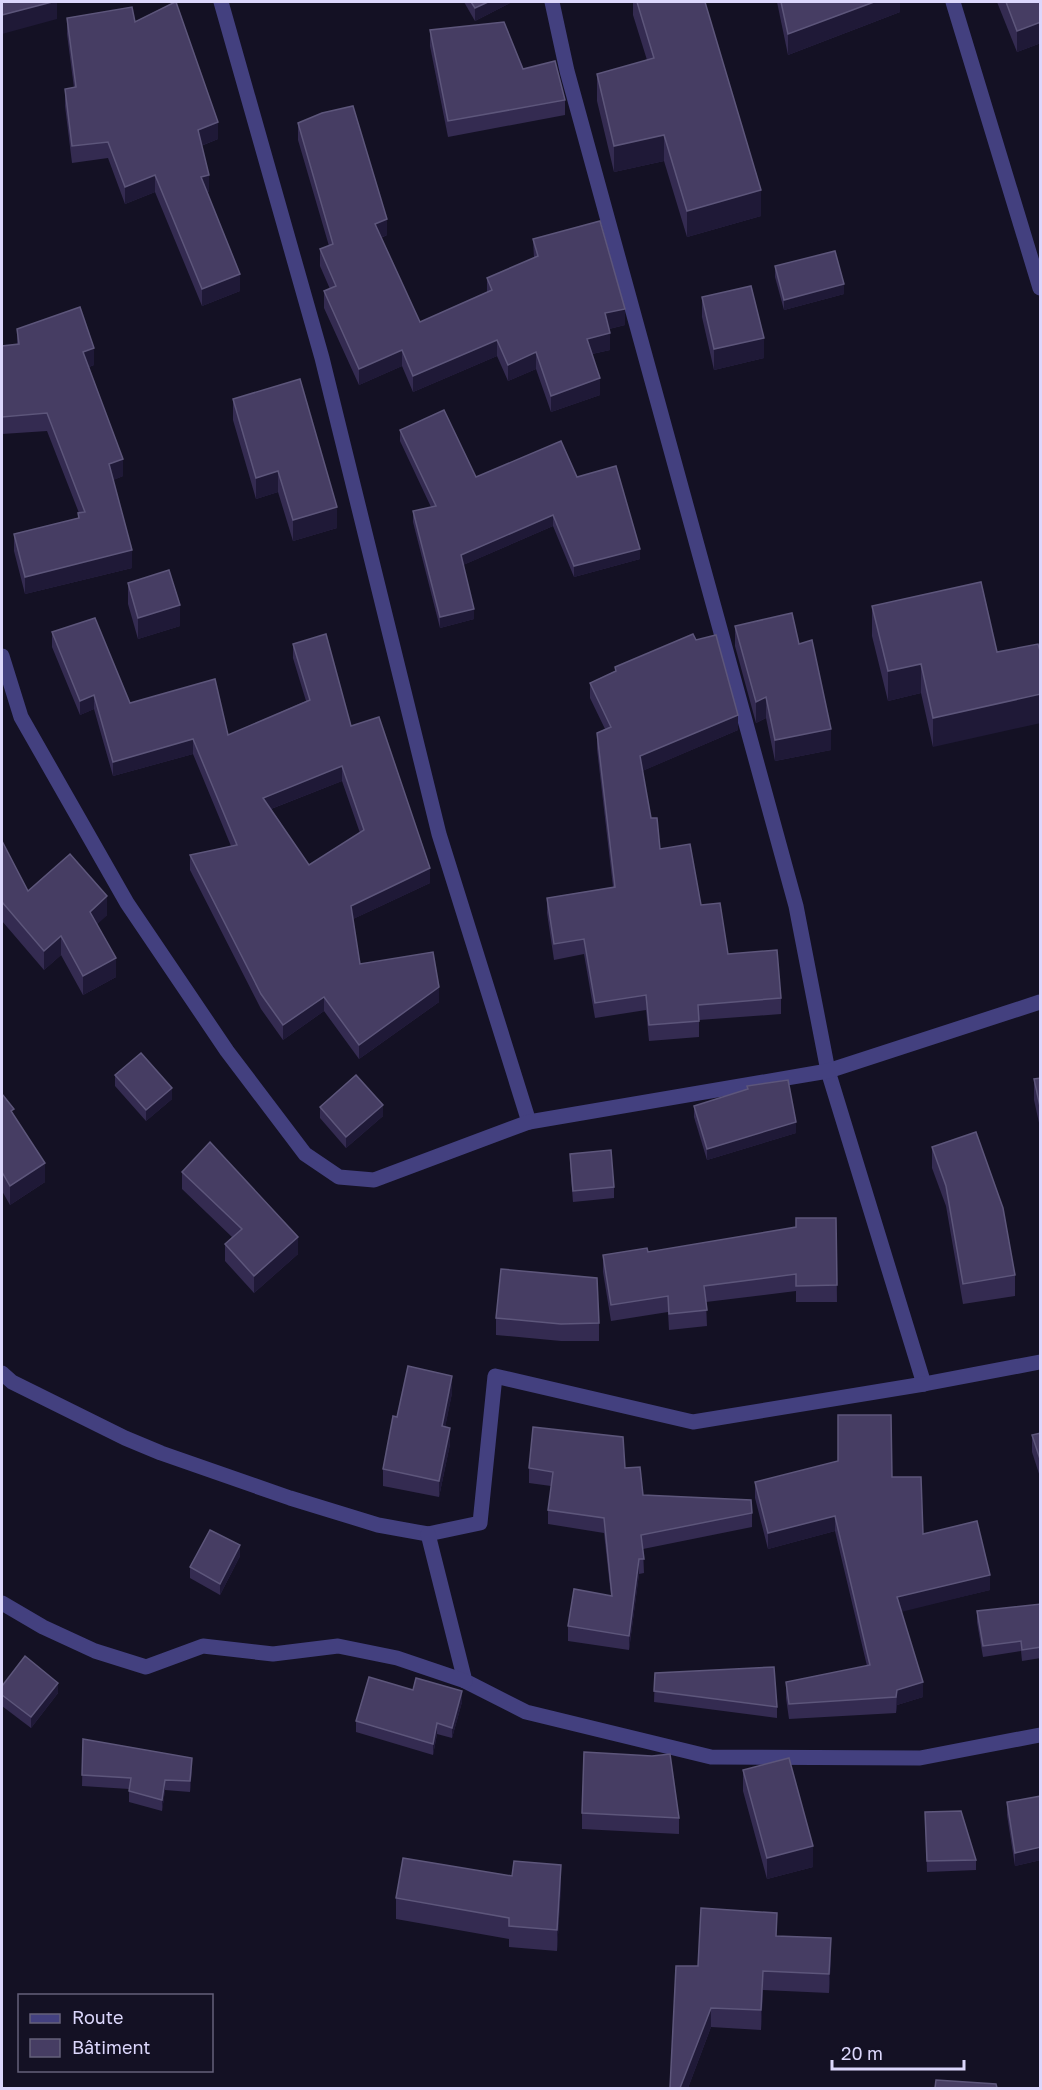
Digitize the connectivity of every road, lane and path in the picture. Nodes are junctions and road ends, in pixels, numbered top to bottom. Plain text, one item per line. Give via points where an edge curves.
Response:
1 (221, 2) edge
2 (552, 2) edge
3 (953, 2) edge
4 (1041, 288) edge
5 (2, 656) edge
6 (1041, 1002) edge
7 (828, 1071) junction
8 (529, 1122) junction
9 (1041, 1362) edge
10 (2, 1373) edge
11 (924, 1384) junction
12 (428, 1534) junction
13 (2, 1603) edge
14 (465, 1681) junction
15 (1041, 1735) edge

1 - 8 street via 322,358 439,834
2 - 7 street via 567,71 796,906
3 - 4 street
5 - 8 street via 21,717 127,903 227,1051 305,1154 339,1177 374,1180
6 - 7 street
7 - 8 street
7 - 11 street
9 - 11 street
10 - 12 street via 12,1382 161,1453 367,1522
11 - 12 street via 693,1422 495,1376 480,1523
12 - 14 street
13 - 14 street via 95,1651 146,1667 202,1646 273,1653 338,1646 397,1658
14 - 15 street via 526,1712 711,1757 920,1758

